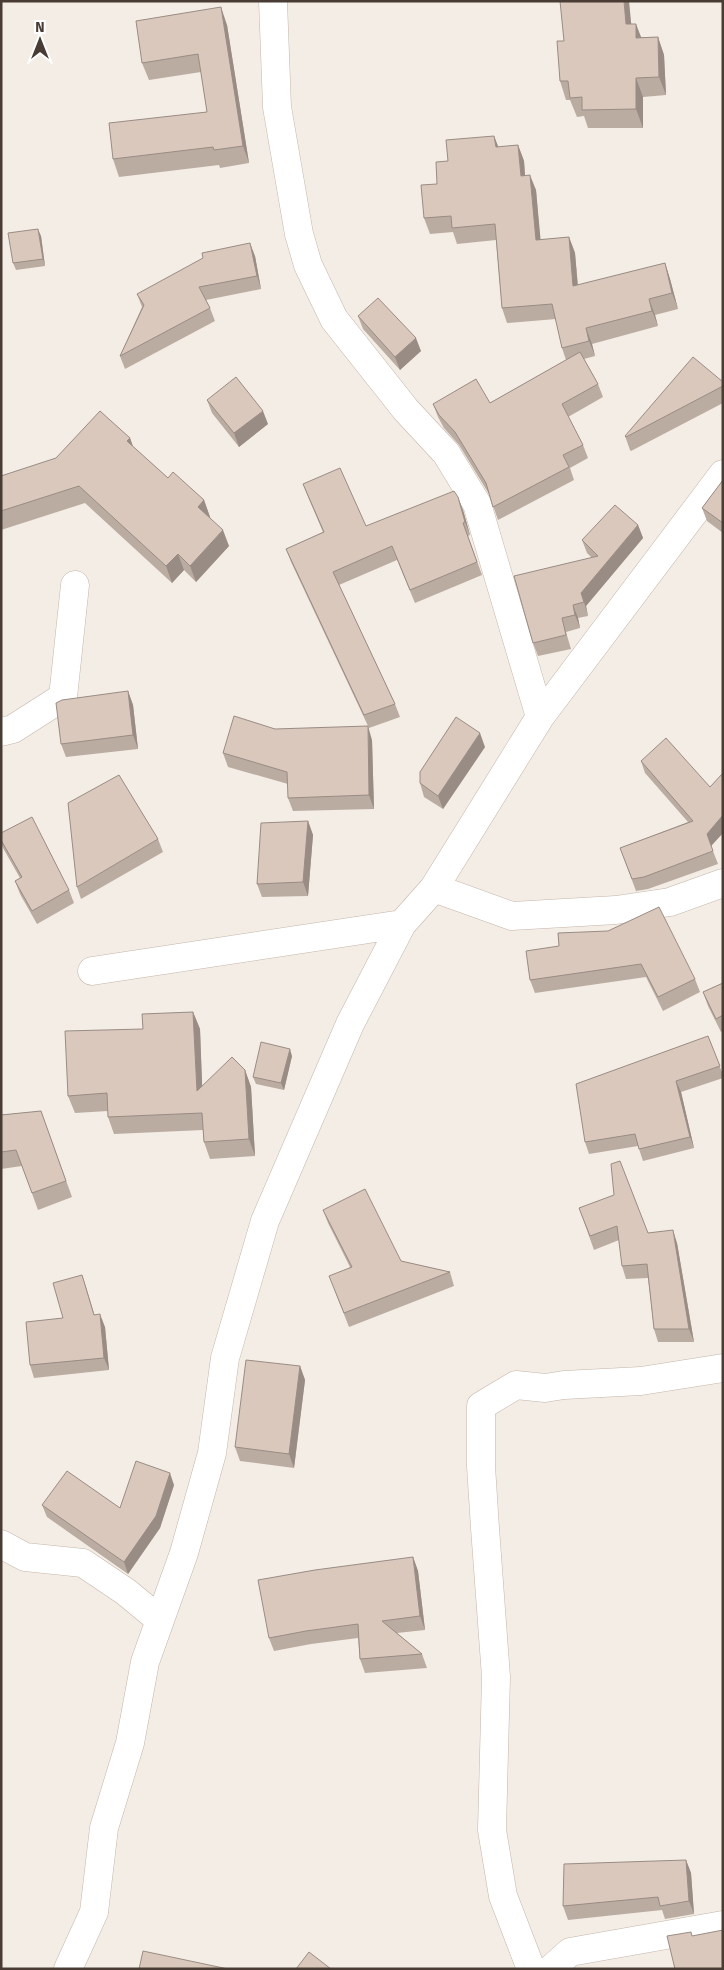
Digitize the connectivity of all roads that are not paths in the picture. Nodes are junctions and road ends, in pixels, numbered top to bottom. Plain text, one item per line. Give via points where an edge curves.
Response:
1 (273, 1) edge
2 (723, 474) edge
3 (74, 585) dead end
4 (540, 717) junction
5 (1, 732) edge
6 (723, 883) edge
7 (434, 888) junction
8 (402, 924) junction
9 (92, 971) dead end
10 (723, 1368) edge
11 (1, 1544) edge
12 (160, 1620) junction
13 (723, 1925) edge
14 (68, 1969) edge
15 (531, 1969) edge
16 (551, 1969) edge

1 - 4 street via 277,107 299,234 308,264 334,319 406,410 446,453 478,504
2 - 4 street
3 - 5 street via 63,697 13,729
4 - 7 street
6 - 7 street via 670,902 616,910 512,916
7 - 8 street
8 - 9 street
8 - 12 street via 350,1024 265,1221 225,1358 212,1453 184,1553
10 - 15 street via 641,1381 544,1388 516,1385 481,1406 482,1484 496,1677 492,1830 503,1896
11 - 12 street via 25,1557 83,1563
12 - 14 street via 145,1662 130,1743 104,1828 94,1912
13 - 16 street via 570,1952

